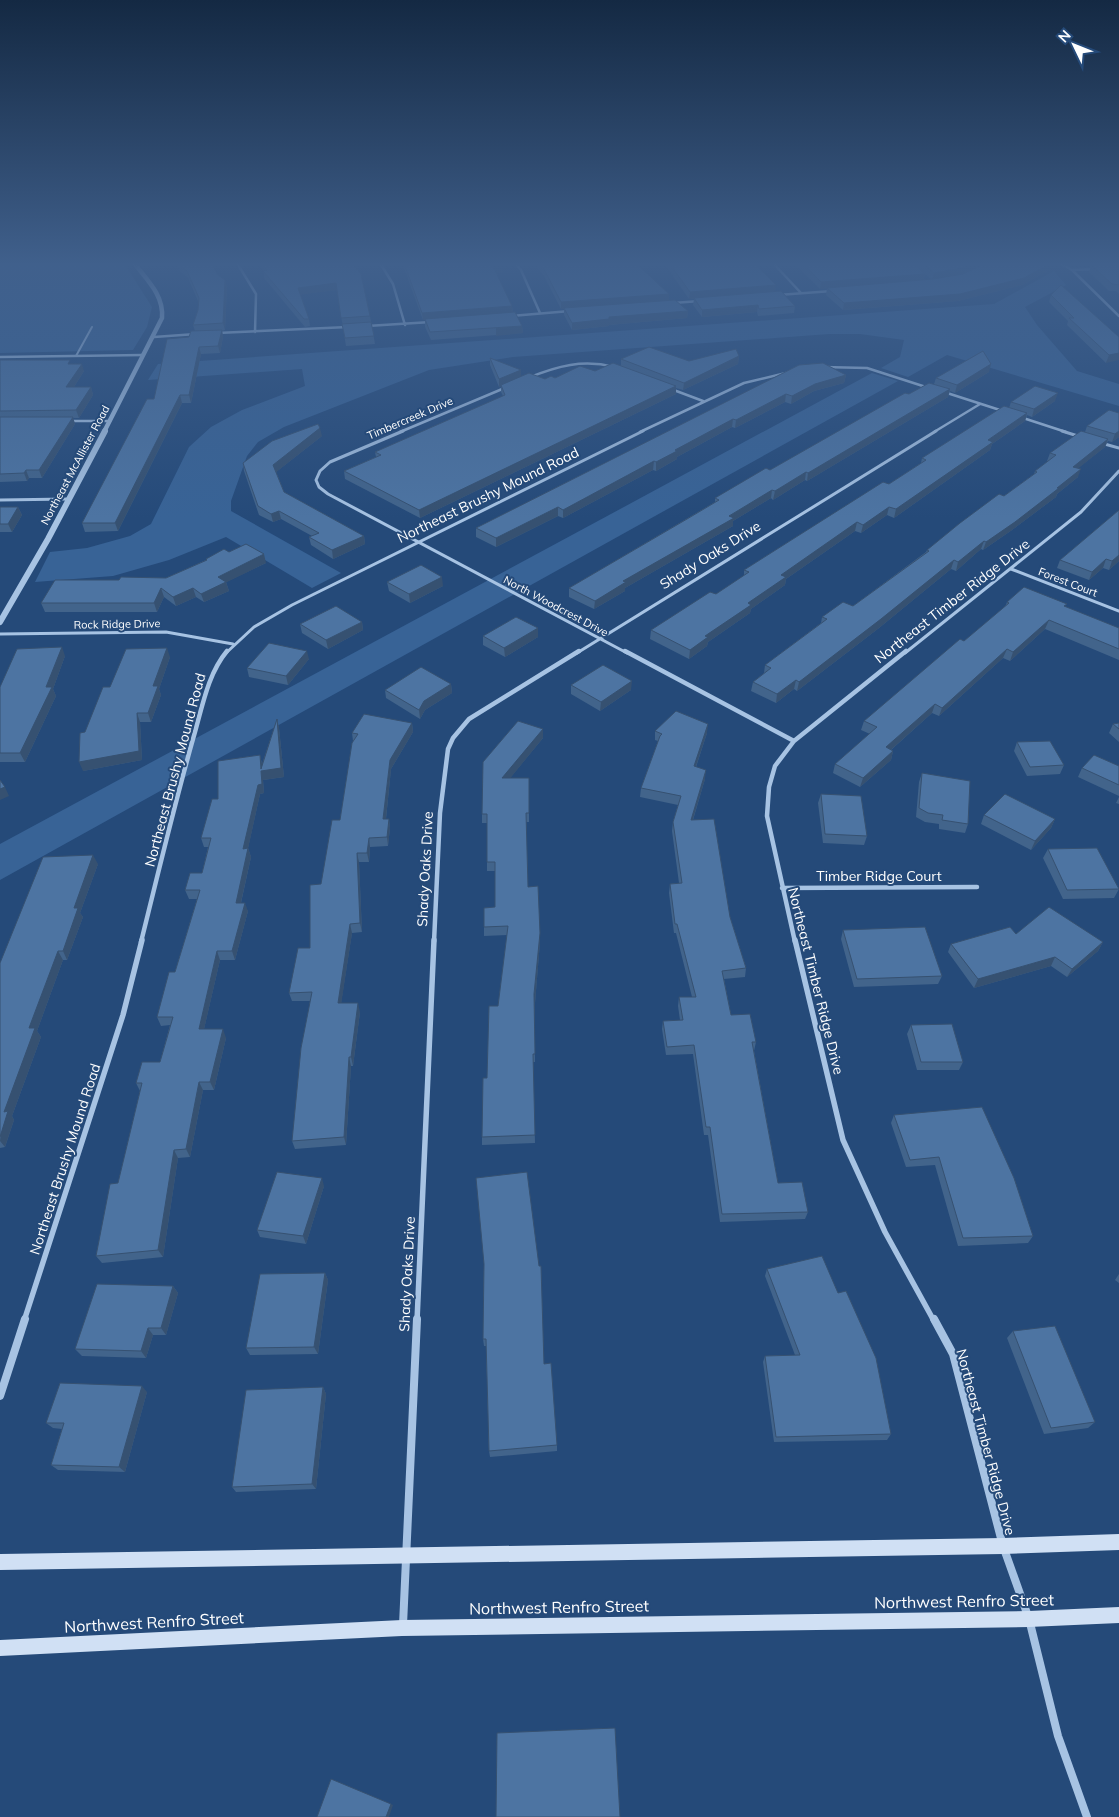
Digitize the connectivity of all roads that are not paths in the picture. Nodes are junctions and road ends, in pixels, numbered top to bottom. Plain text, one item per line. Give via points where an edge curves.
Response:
1 (81, 348) edge
2 (147, 348) edge
3 (143, 355) junction
4 (76, 356) junction
5 (0, 357) edge
6 (815, 368) edge
7 (622, 370) edge
8 (799, 370) edge
9 (521, 381) edge
10 (512, 384) edge
11 (667, 388) edge
12 (934, 389) edge
13 (943, 392) edge
14 (703, 401) junction
15 (980, 404) junction
16 (1008, 413) edge
17 (1018, 416) edge
18 (60, 421) edge
19 (110, 421) junction
20 (1084, 438) edge
21 (1094, 441) edge
22 (1119, 448) edge
23 (1119, 471) edge
24 (316, 480) joint
25 (68, 499) junction
26 (0, 500) edge
27 (418, 542) junction
28 (1011, 569) junction
29 (1119, 611) edge
30 (0, 622) edge
31 (0, 634) edge
32 (599, 638) junction
33 (233, 644) junction
34 (794, 741) junction
35 (977, 887) dead end
36 (782, 888) junction
37 (0, 1396) edge
38 (1119, 1542) edge
39 (1003, 1546) junction
40 (407, 1556) junction
41 (0, 1562) edge
42 (1119, 1615) edge
43 (1029, 1619) junction
44 (402, 1628) junction
45 (0, 1648) edge
46 (1087, 1817) edge

1 - 4 lane
2 - 3 street, Northeast McAllister Road
3 - 4 street
3 - 19 street, Northeast McAllister Road
4 - 5 street
6 - 12 street via 867,368
7 - 9 street via 602,363 575,363 558,365
8 - 14 street, Northeast Brushy Mound Road via 744,383
10 - 24 street, Timbercreek Drive via 330,462
11 - 14 street
13 - 15 street
14 - 27 street, Northeast Brushy Mound Road
15 - 16 street
15 - 32 street, Shady Oaks Drive
17 - 20 street
18 - 19 street
19 - 25 street, Northeast McAllister Road
21 - 22 street
23 - 28 street, Northeast Timber Ridge Drive via 1082,512
24 - 27 street, North Woodcrest Drive via 328,494
25 - 26 street
25 - 30 street, Northeast McAllister Road
27 - 32 street, North Woodcrest Drive
27 - 33 street, Northeast Brushy Mound Road via 264,620
28 - 29 street, Forest Court
28 - 34 street, Northeast Timber Ridge Drive
31 - 33 street, Rock Ridge Drive via 166,632
32 - 34 street, North Woodcrest Drive
32 - 40 street, Shady Oaks Drive via 469,719 448,749 440,813
33 - 37 street, Northeast Brushy Mound Road via 221,658 209,683 123,1015
34 - 36 street, Northeast Timber Ridge Drive via 775,766 769,787 767,816
35 - 36 street, Timber Ridge Court
36 - 39 street, Northeast Timber Ridge Drive via 843,1140 885,1232 952,1354
38 - 39 main road
39 - 40 main road
39 - 43 street, Northeast Timber Ridge Drive
40 - 41 main road
40 - 44 street, Shady Oaks Drive
42 - 43 main road, Northwest Renfro Street
43 - 44 main road, Northwest Renfro Street
43 - 46 street, Northeast Timber Ridge Drive via 1058,1736
44 - 45 main road, Northwest Renfro Street

